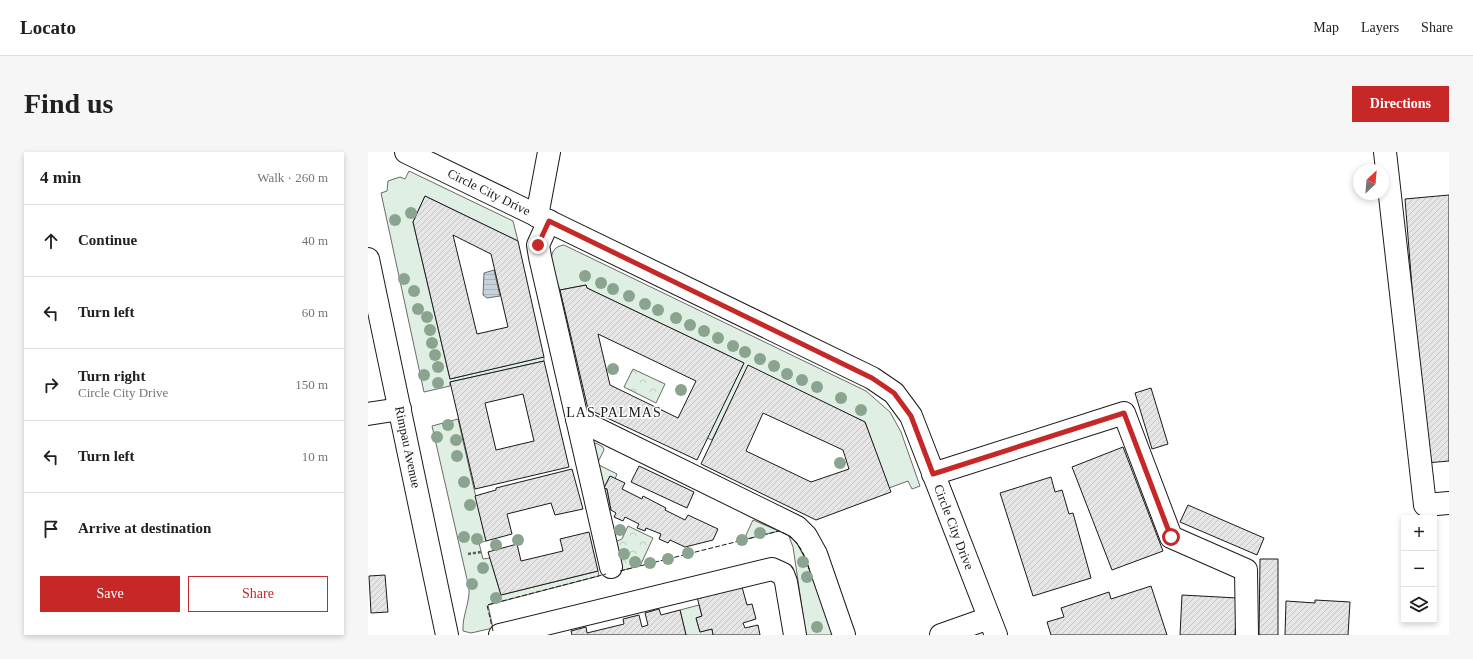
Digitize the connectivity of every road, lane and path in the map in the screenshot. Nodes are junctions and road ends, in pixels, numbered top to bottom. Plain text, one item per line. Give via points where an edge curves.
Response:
1 (406, 152) edge
2 (549, 152) edge
3 (1384, 152) edge
4 (543, 218) junction
5 (368, 259) edge
6 (400, 409) junction
7 (368, 414) edge
8 (577, 419) junction
9 (933, 474) junction
10 (1449, 502) edge
11 (481, 552) dead end
12 (468, 554) dead end
13 (611, 567) dead end
14 (992, 626) edge
15 (447, 635) edge
16 (500, 635) edge
17 (795, 635) edge
18 (844, 635) edge
19 (941, 635) edge
20 (1247, 635) edge

1 - 4 street, Circle City Drive
2 - 4 street
3 - 10 street via 1425,505
4 - 8 street via 538,245
4 - 9 street, Circle City Drive via 872,378 894,393 911,416
5 - 6 street, Rimpau Avenue
6 - 7 street
6 - 15 street, Rimpau Avenue
8 - 13 street
8 - 18 street via 797,527 806,536 816,554
9 - 14 street, Circle City Drive
9 - 20 street via 1124,413 1171,537 1246,570
11 - 12 path
14 - 19 street
16 - 17 street via 772,568 783,574 786,582

